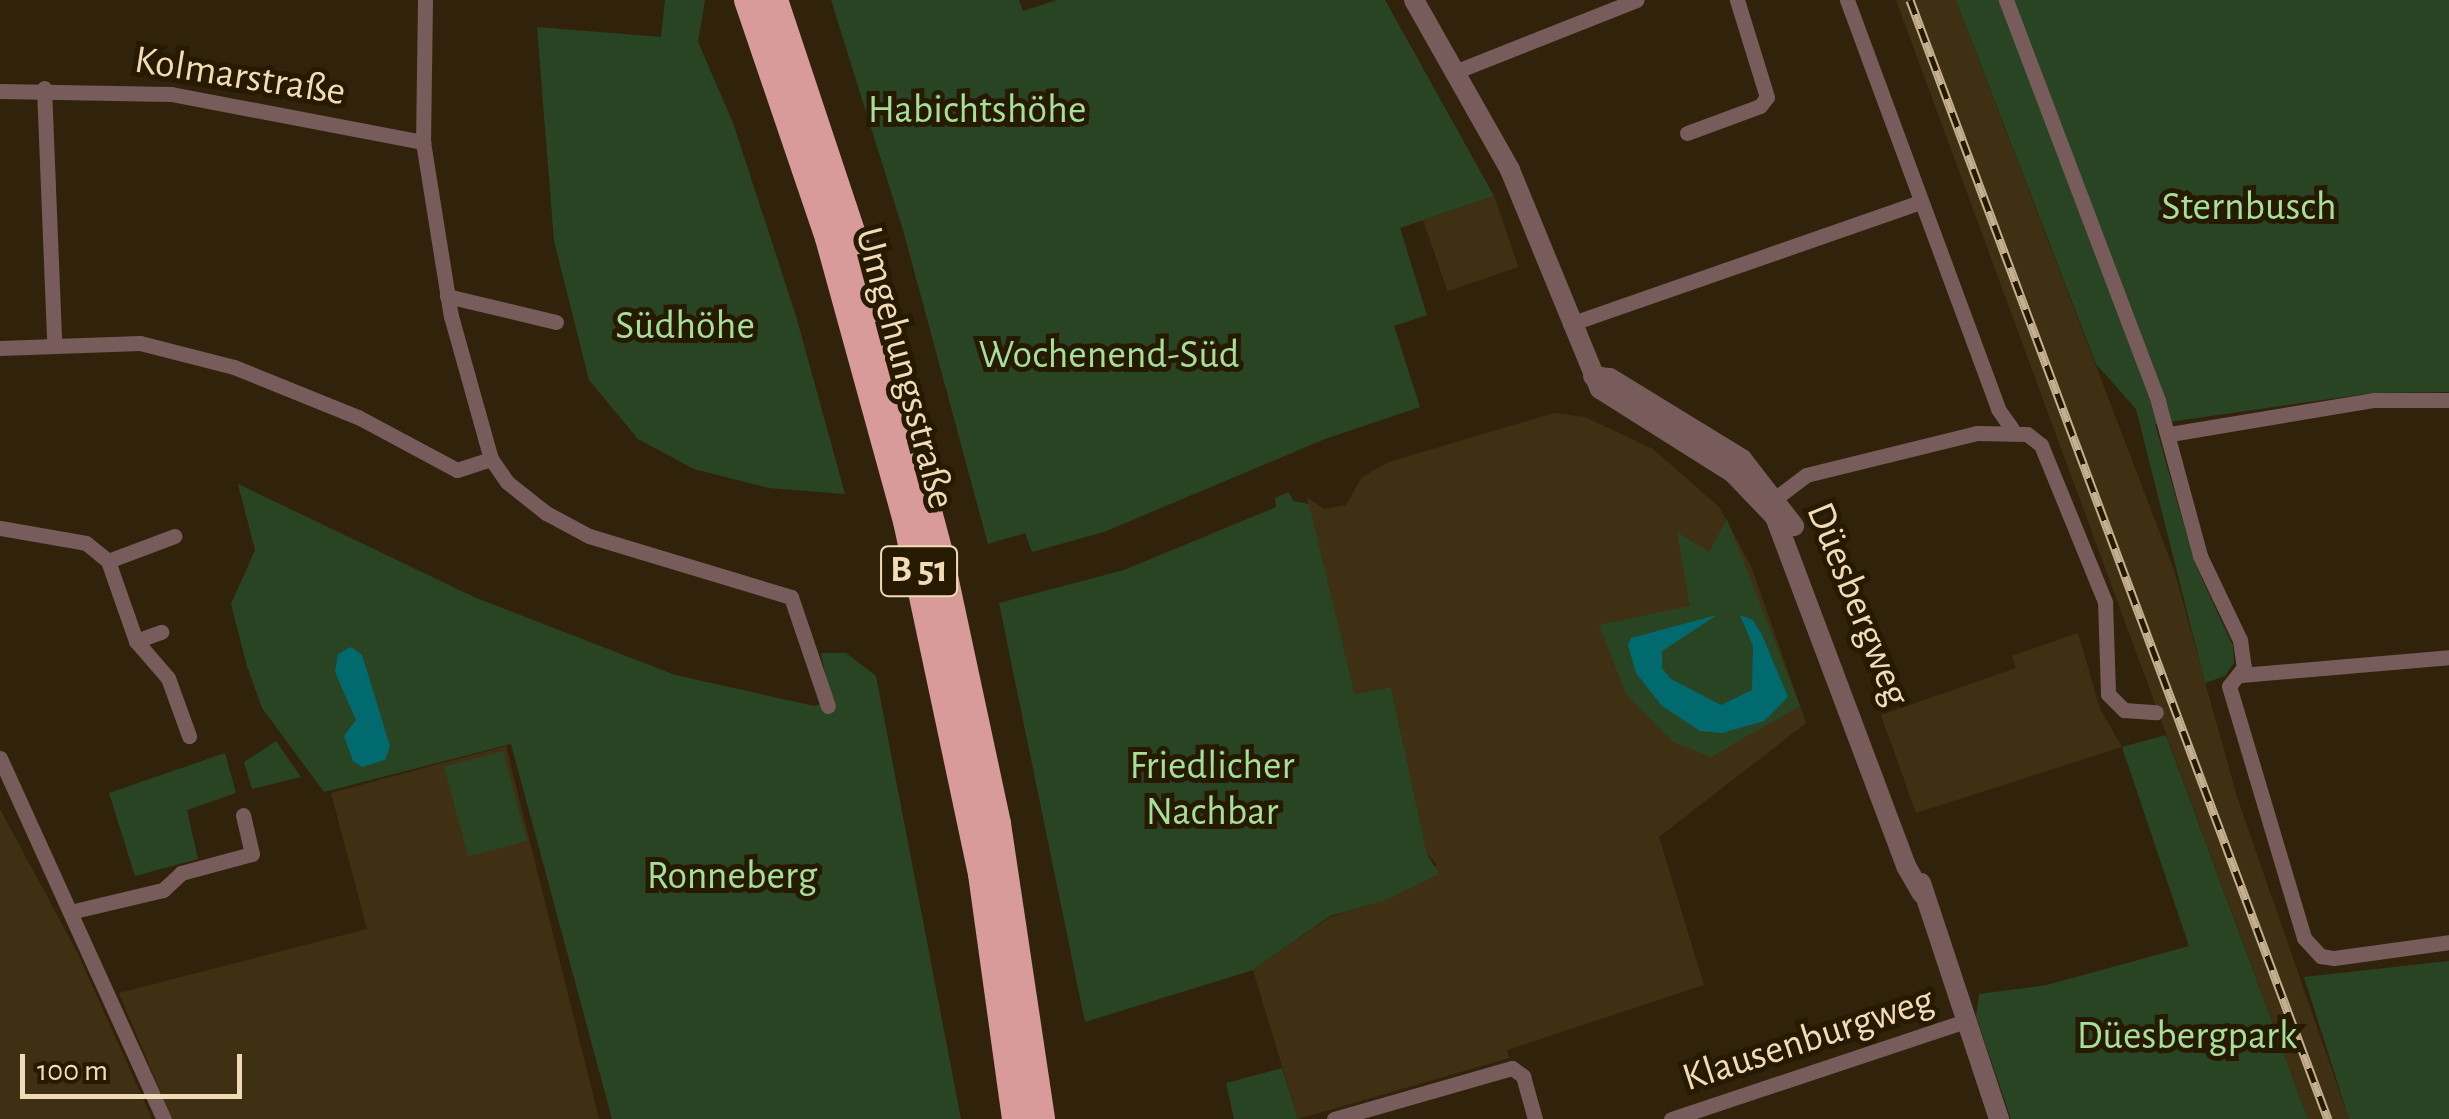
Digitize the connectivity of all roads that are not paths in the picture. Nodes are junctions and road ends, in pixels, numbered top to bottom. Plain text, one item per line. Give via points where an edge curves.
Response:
1 (426, 0) edge
2 (748, 0) edge
3 (774, 0) edge
4 (1414, 0) edge
5 (1636, 0) edge
6 (1737, 0) edge
7 (1847, 0) edge
8 (2006, 0) edge
9 (1456, 71) junction
10 (44, 88) junction
11 (0, 91) edge
12 (1688, 133) dead end
13 (423, 142) junction
14 (1920, 202) junction
15 (446, 296) junction
16 (556, 322) dead end
17 (1570, 324) junction
18 (54, 342) junction
19 (0, 348) edge
20 (2449, 400) edge
21 (2012, 429) junction
22 (2170, 434) junction
23 (491, 459) junction
24 (1771, 501) junction
25 (0, 528) edge
26 (174, 536) dead end
27 (108, 561) junction
28 (161, 632) dead end
29 (136, 641) junction
30 (2449, 657) edge
31 (2241, 675) junction
32 (828, 706) dead end
33 (2156, 712) dead end
34 (189, 736) dead end
35 (0, 758) edge
36 (243, 816) dead end
37 (70, 912) junction
38 (2449, 942) edge
39 (1965, 1021) junction
40 (164, 1119) edge
41 (1016, 1119) edge
42 (1041, 1119) edge
43 (1334, 1119) edge
44 (1536, 1119) edge
45 (1670, 1119) edge
46 (1999, 1119) edge

1 - 13 street
2 - 41 highway, Umgehungsstraße / B 51 via 839,272 907,521 982,874
3 - 42 highway, Umgehungsstraße / B 51 via 863,267 944,572 997,824
4 - 9 street, Düesbergweg
5 - 9 street
6 - 12 street via 1767,96 1760,106
7 - 14 street
8 - 22 street
9 - 17 street, Düesbergweg via 1524,202
10 - 11 street, Kolmarstraße
10 - 13 street, Kolmarstraße via 171,94
10 - 18 street
13 - 15 street
14 - 17 street
14 - 21 street via 1998,409
15 - 16 street
15 - 23 street
17 - 24 street, Düesbergweg via 1592,376 1610,378 1742,459
18 - 19 street
18 - 23 street via 140,344 234,367 358,417 457,470
20 - 22 street via 2374,400
21 - 24 street via 1806,475
21 - 33 street via 2041,445 2105,602 2108,694 2124,710
22 - 31 street via 2200,556 2240,640
23 - 32 street via 546,513 589,536 792,597
24 - 39 street, Düesbergweg via 1836,630
25 - 27 street via 86,543
26 - 27 street
27 - 29 street
28 - 29 street
29 - 34 street via 168,678
30 - 31 street
31 - 38 street via 2228,686 2290,903 2311,949 2334,958
35 - 37 street
36 - 37 street via 252,854 181,873 163,890
37 - 40 street
39 - 45 street, Klausenburgweg
39 - 46 street, Düesbergweg
43 - 44 street via 1516,1068

